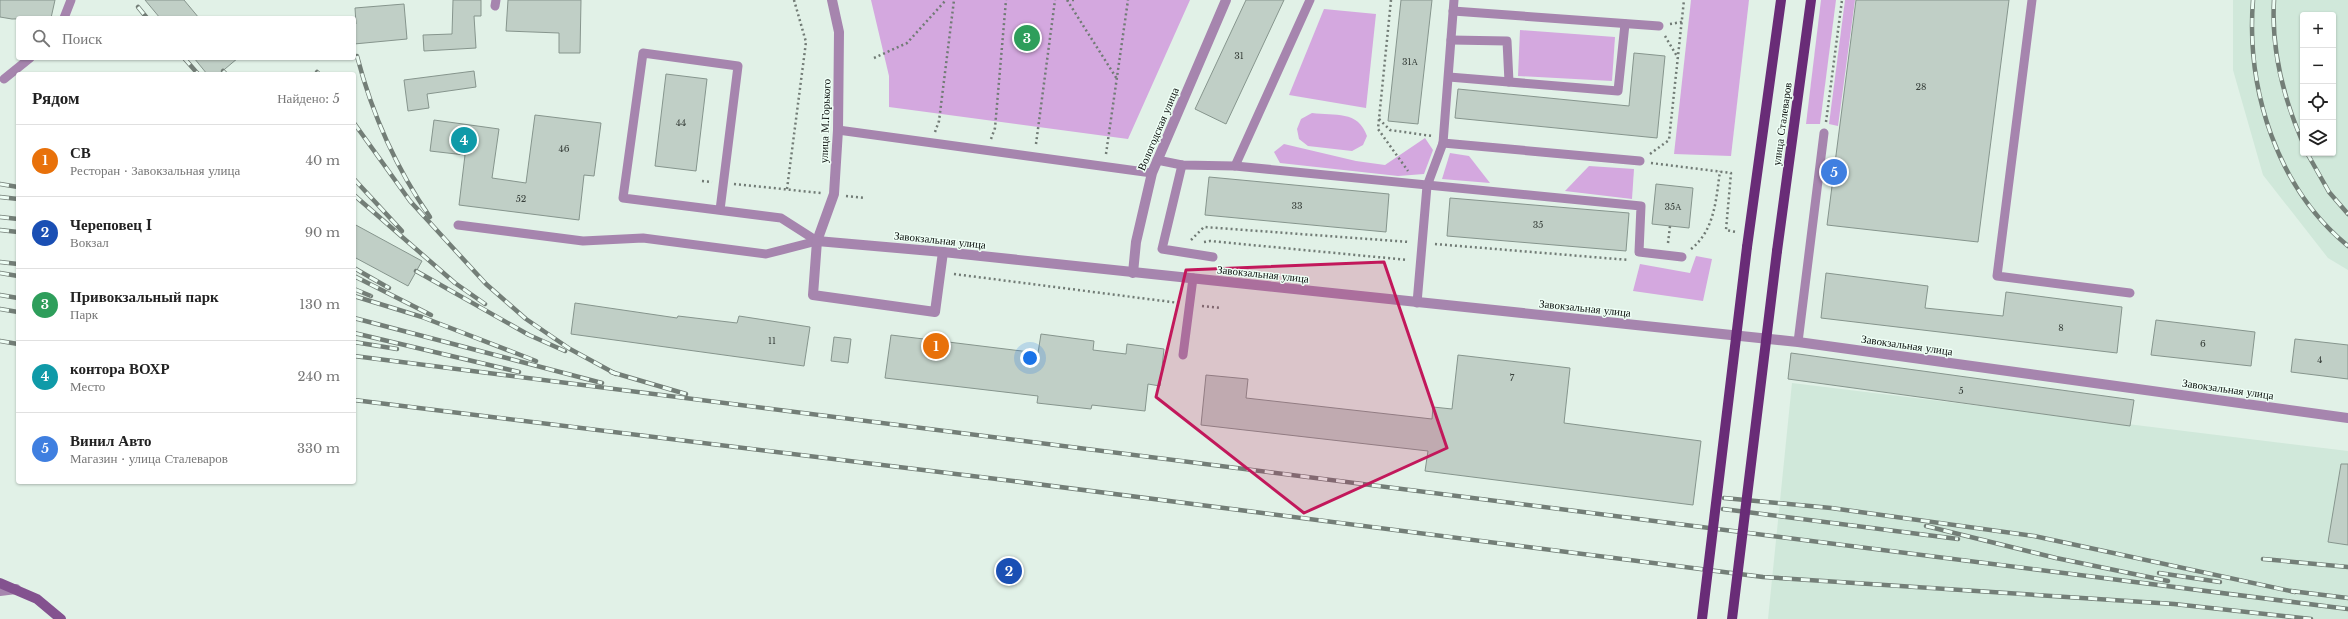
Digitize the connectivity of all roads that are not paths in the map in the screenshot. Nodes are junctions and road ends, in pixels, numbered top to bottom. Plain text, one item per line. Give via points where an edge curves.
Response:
1 (71, 0) edge
2 (832, 0) edge
3 (1226, 0) edge
4 (1310, 0) edge
5 (1454, 0) edge
6 (1781, 0) edge
7 (1811, 0) edge
8 (2032, 0) edge
9 (1453, 11) junction
10 (65, 16) edge
11 (1625, 24) junction
12 (1659, 26) dead end
13 (1451, 40) junction
14 (28, 60) edge
15 (1449, 77) junction
16 (4, 79) dead end
17 (1509, 82) junction
18 (838, 130) junction
19 (1824, 133) road end
20 (1443, 140) junction
21 (1157, 160) junction
22 (1640, 162) road end
23 (1182, 165) junction
24 (1235, 166) junction
25 (1152, 173) junction
26 (1423, 185) junction
27 (720, 210) junction
28 (458, 225) dead end
29 (817, 241) junction
30 (942, 252) junction
31 (1682, 256) road end
32 (1213, 257) dead end
33 (1133, 273) junction
34 (1193, 278) junction
35 (2130, 293) dead end
36 (1417, 303) junction
37 (1798, 342) junction
38 (1183, 355) dead end
39 (2348, 418) edge
40 (0, 583) edge
41 (16, 589) junction
42 (0, 591) edge
43 (61, 619) edge
44 (1702, 619) edge
45 (1732, 619) edge

1 - 10 lane
2 - 18 street, улица М.Горького via 839,32
3 - 21 street, Вологодская улица
4 - 24 lane
5 - 9 lane
6 - 44 main road, улица Сталеваров, bridge via 1747,247
7 - 45 main road, улица Сталеваров, bridge
8 - 35 lane via 1997,276
9 - 11 lane
9 - 13 lane
11 - 12 lane
11 - 17 lane via 1618,91
13 - 15 lane
13 - 17 lane via 1507,41
14 - 16 lane
15 - 17 lane
15 - 20 lane
18 - 25 lane
18 - 29 street, улица М.Горького via 832,203
19 - 37 lane
20 - 22 lane
20 - 26 lane
21 - 23 lane
21 - 25 street, Вологодская улица
23 - 24 lane
23 - 32 lane via 1162,249
24 - 26 lane
25 - 33 street, Вологодская улица via 1136,242
26 - 31 lane via 1641,206 1639,252
26 - 36 lane
27 - 27 lane via 623,198 644,53 738,66
27 - 29 lane via 781,218
28 - 29 lane via 583,241 643,238 766,254
29 - 30 street, Завокзальная улица
29 - 30 street, улица М.Горького via 813,295 935,312
30 - 33 street, Завокзальная улица
33 - 34 street, Завокзальная улица
34 - 36 street, Завокзальная улица
34 - 38 lane
36 - 37 street, Завокзальная улица
37 - 39 street, Завокзальная улица
40 - 41 main road
41 - 42 street
41 - 43 main road via 37,599

